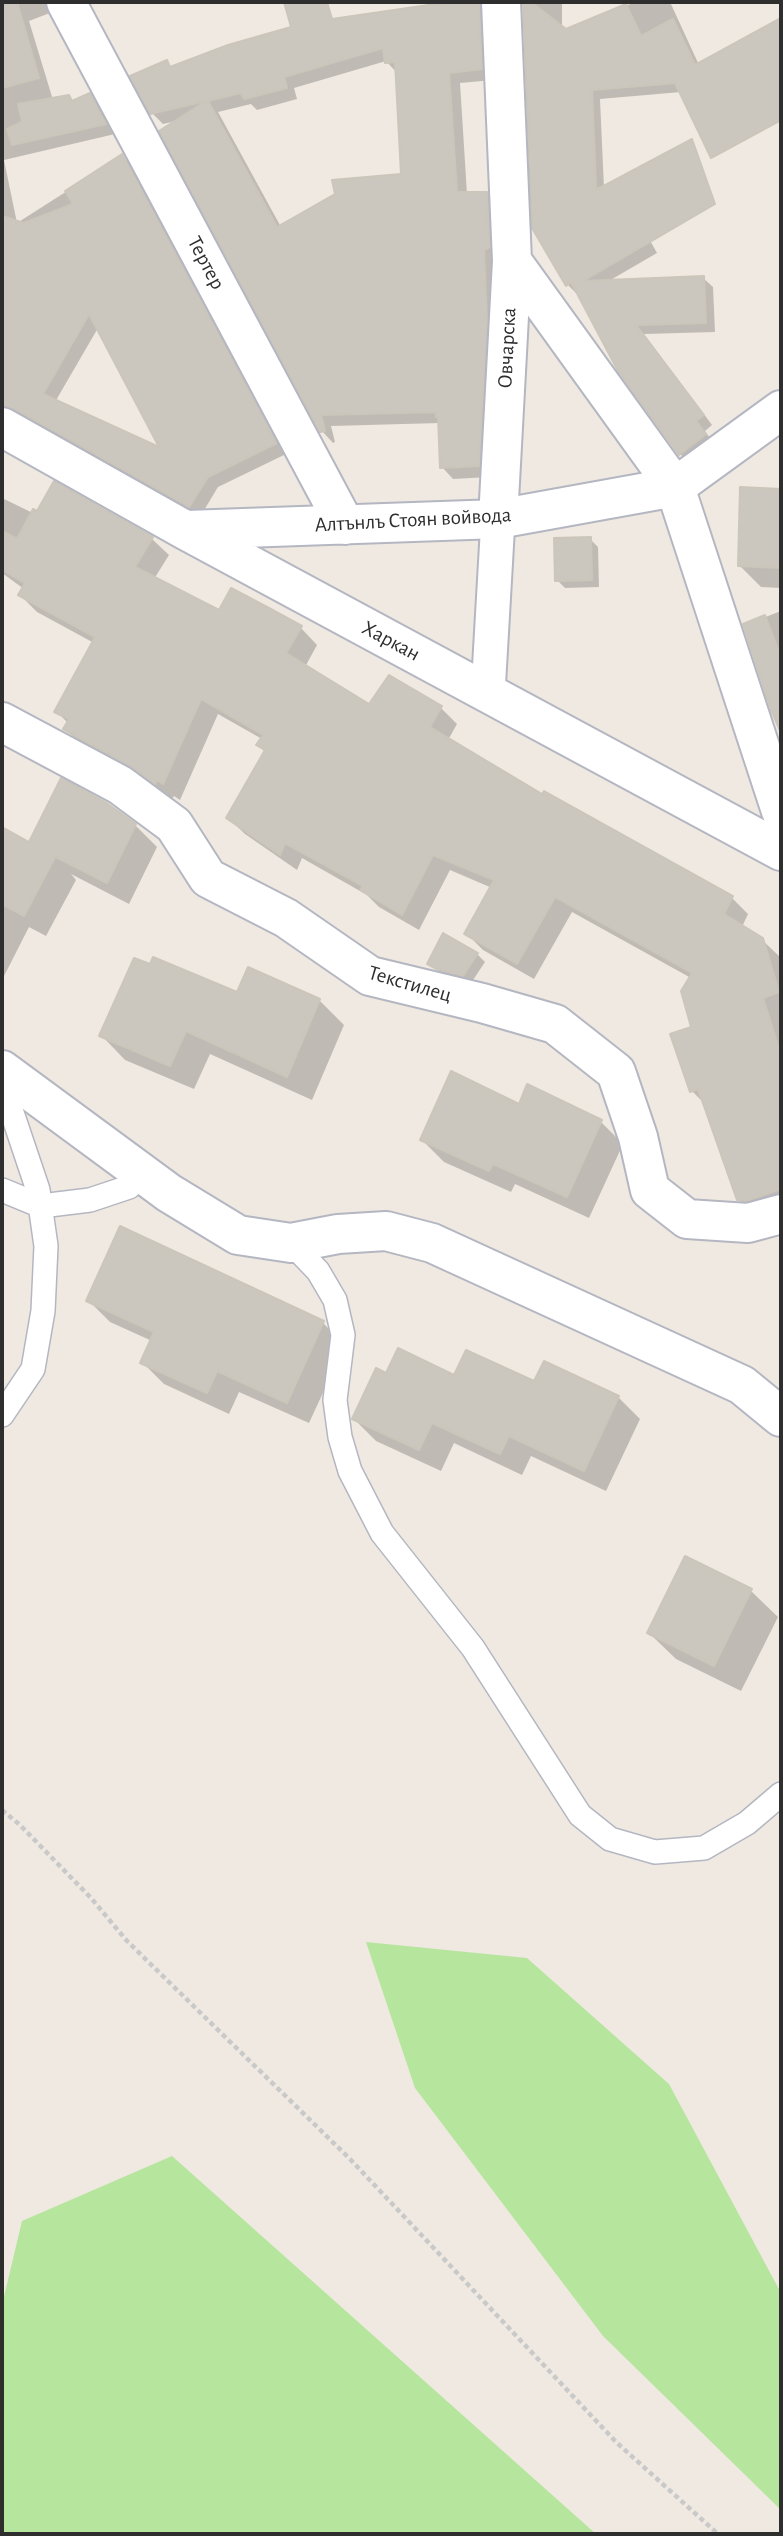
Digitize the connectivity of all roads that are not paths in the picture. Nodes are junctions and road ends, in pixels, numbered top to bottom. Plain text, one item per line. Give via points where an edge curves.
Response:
1 (66, 2) edge
2 (501, 2) edge
3 (512, 261) junction
4 (781, 410) edge
5 (2, 427) edge
6 (675, 487) junction
7 (498, 519) junction
8 (345, 524) junction
9 (185, 530) junction
10 (488, 693) junction
11 (2, 722) edge
12 (781, 811) edge
13 (781, 851) edge
14 (2, 1070) edge
15 (2, 1083) edge
16 (143, 1173) junction
17 (2, 1190) edge
18 (41, 1206) junction
19 (781, 1214) edge
20 (291, 1243) junction
21 (2, 1415) edge
22 (781, 1417) edge
23 (781, 1794) edge

1 - 8 street, Тертер
2 - 3 street, Овчарска
3 - 6 street
3 - 7 street, Овчарска
4 - 6 street, Алтънлъ Стоян войвода
5 - 9 street, Харкан
6 - 7 street, Алтънлъ Стоян войвода
6 - 12 street
7 - 8 street, Алтънлъ Стоян войвода
7 - 10 street, Овчарска
8 - 9 street, Алтънлъ Стоян войвода
9 - 10 street, Харкан
10 - 13 street, Харкан
11 - 19 street, Текстилец via 120,785 174,825 208,878 286,918 370,976 555,1024 616,1072 650,1190 687,1219 748,1223
14 - 16 street
15 - 18 lane
16 - 18 lane via 129,1187 90,1200
16 - 20 street via 238,1235
17 - 18 lane
18 - 21 lane via 46,1245 43,1311 33,1369
20 - 22 street via 386,1231 432,1243 742,1385
20 - 23 lane via 318,1271 335,1300 343,1335 335,1400 350,1471 382,1533 473,1648 580,1815 610,1839 655,1852 704,1848 747,1823

